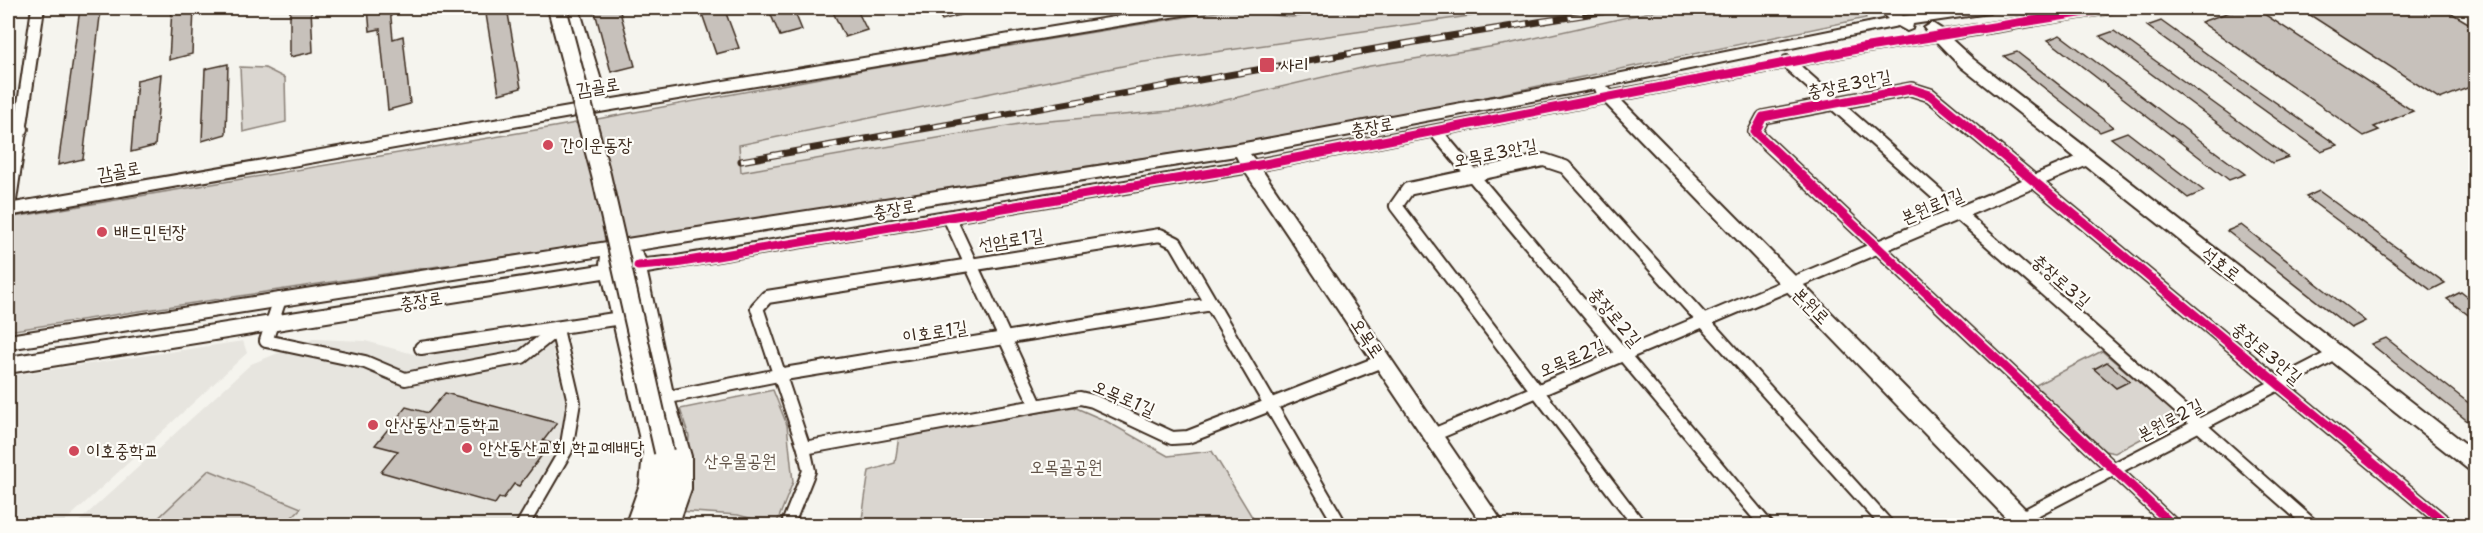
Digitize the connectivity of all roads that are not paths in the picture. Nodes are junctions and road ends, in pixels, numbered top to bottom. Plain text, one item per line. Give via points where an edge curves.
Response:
1 (38, 8) edge
2 (548, 8) edge
3 (557, 8) edge
4 (572, 8) edge
5 (1144, 8) edge
6 (1195, 8) edge
7 (1989, 8) edge
8 (2111, 8) edge
9 (1900, 13) edge
10 (1939, 34) junction
11 (1921, 37) junction
12 (1787, 62) junction
13 (1967, 63) junction
14 (1602, 90) junction
15 (600, 104) junction
16 (1831, 104) junction
17 (576, 108) junction
18 (22, 129) junction
19 (8, 132) edge
20 (1436, 132) junction
21 (1244, 158) junction
22 (2087, 159) junction
23 (1473, 175) junction
24 (2034, 181) junction
25 (8, 204) edge
26 (1959, 214) junction
27 (949, 217) junction
28 (632, 246) junction
29 (1879, 248) junction
30 (606, 250) junction
31 (971, 264) junction
32 (638, 267) junction
33 (609, 270) junction
34 (1791, 286) junction
35 (280, 299) junction
36 (1212, 304) junction
37 (621, 318) junction
38 (1703, 321) junction
39 (270, 325) junction
40 (557, 329) junction
41 (1004, 339) junction
42 (8, 342) edge
43 (421, 348) dead end
44 (2336, 354) junction
45 (1624, 356) junction
46 (1382, 361) junction
47 (8, 365) edge
48 (778, 375) junction
49 (2277, 383) junction
50 (1538, 392) junction
51 (664, 398) junction
52 (1268, 404) junction
53 (1035, 405) junction
54 (2198, 426) junction
55 (1433, 435) junction
56 (804, 448) junction
57 (2475, 464) edge
58 (2115, 469) junction
59 (2018, 523) edge
60 (522, 525) edge
61 (635, 525) edge
62 (669, 525) edge
63 (787, 525) edge
64 (1341, 525) edge
65 (1495, 525) edge
66 (1640, 525) edge
67 (1767, 525) edge
68 (1888, 525) edge
69 (2174, 525) edge
70 (2313, 525) edge
71 (2449, 525) edge

1 - 18 street
2 - 17 street
3 - 62 street, bridge via 601,175 664,452 666,481 658,514
4 - 15 street
5 - 15 street, 감골로
6 - 15 street, 감골로
7 - 9 street, 충장로
8 - 10 street, 충장로
9 - 10 street, 석호로
9 - 11 street, 석호로
9 - 14 street, 충장로
10 - 11 street, 충장로
10 - 13 street, 석호로
11 - 12 street, 충장로
11 - 13 street, 석호로
12 - 14 street, 충장로
12 - 16 street, 충장로3길
13 - 22 street, 석호로
14 - 20 street, 충장로
14 - 21 street, 충장로
14 - 34 street, 본원로
15 - 17 street, 감골로
16 - 24 street, 충장로3안길 via 1911,88 1930,95
16 - 26 street, 충장로3길
16 - 29 street, 충장로3안길 via 1763,117 1755,132
17 - 25 street, 감골로
18 - 19 street
18 - 25 street
20 - 21 street, 충장로
20 - 23 street, 충장로2길
21 - 27 street, 충장로
21 - 28 street, 충장로
21 - 46 street, 오목로
22 - 24 street, 본원로1길
22 - 44 street, 석호로
23 - 38 street, 오목로3안길 via 1544,160 1565,167
23 - 45 street, 충장로2길
23 - 50 street, 오목로3안길 via 1408,189 1396,206
24 - 26 street, 본원로1길
24 - 49 street, 충장로3안길
26 - 29 street, 본원로1길
26 - 54 street, 충장로3길
27 - 31 street
27 - 32 street, 충장로
28 - 30 street, 충장로
28 - 32 street
29 - 34 street, 본원로1길
29 - 58 street, 충장로3안길
30 - 33 street
30 - 35 street, 충장로
31 - 36 street, 선암로1길 via 1160,235 1176,243
31 - 41 street
31 - 48 street, 선암로1길 via 767,297 758,308
32 - 33 street, 충장로
32 - 51 street
33 - 37 street
33 - 39 street, 충장로
34 - 38 street, 오목로2길
34 - 59 street, 본원로
35 - 39 street
35 - 42 street, 충장로
36 - 41 street, 이호로1길
36 - 52 street, 선암로1길
37 - 40 street
37 - 61 street via 652,453 650,484
38 - 45 street, 오목로2길
38 - 68 street, 오목로3안길
39 - 40 street via 266,341 365,362 405,379 522,357
39 - 47 street, 충장로
40 - 43 street
40 - 60 street via 574,402 566,450
41 - 48 street, 이호로1길
41 - 53 street
44 - 49 street, 본원로2길
44 - 57 street, 석호로
45 - 50 street, 오목로2길
45 - 67 street, 충장로2길
46 - 52 street, 오목로1길
46 - 55 street, 오목로
48 - 51 street, 이호로1길
48 - 56 street, 선암로1길
49 - 54 street, 본원로2길
49 - 71 street, 충장로3안길
50 - 55 street, 오목로2길
50 - 66 street, 오목로3안길
51 - 62 street via 681,456 681,489
52 - 53 street, 오목로1길 via 1188,437 1172,438 1093,401 1080,398
52 - 64 street, 선암로1길
53 - 56 street, 오목로1길
54 - 58 street, 본원로2길
54 - 70 street, 충장로3길
55 - 65 street, 오목로
56 - 63 street, 선암로1길 via 809,471
58 - 59 street, 본원로2길
58 - 69 street, 충장로3안길

